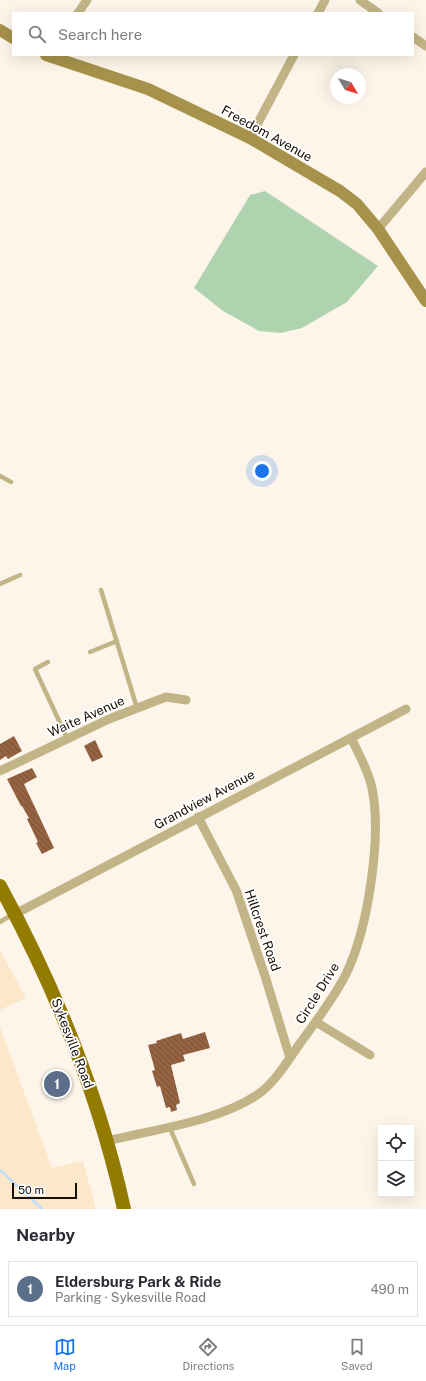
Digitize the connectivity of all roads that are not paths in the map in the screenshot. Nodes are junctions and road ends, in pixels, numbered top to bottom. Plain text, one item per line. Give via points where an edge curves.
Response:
1 (87, 0) edge
2 (325, 0) edge
3 (360, 0) edge
4 (79, 12) edge
5 (319, 12) edge
6 (377, 12) edge
7 (0, 30) edge
8 (12, 37) edge
9 (414, 38) edge
10 (426, 46) edge
11 (48, 56) edge
12 (293, 56) edge
13 (250, 138) junction
14 (426, 172) edge
15 (378, 229) junction
16 (426, 301) edge
17 (0, 476) edge
18 (11, 482) dead end
19 (20, 575) dead end
20 (0, 584) edge
21 (101, 590) dead end
22 (117, 641) junction
23 (90, 652) dead end
24 (48, 662) dead end
25 (186, 700) dead end
26 (137, 708) junction
27 (406, 709) dead end
28 (67, 738) junction
29 (351, 738) junction
30 (0, 771) edge
31 (198, 817) junction
32 (0, 886) edge
33 (15, 914) junction
34 (0, 922) edge
35 (316, 1022) junction
36 (370, 1055) dead end
37 (290, 1058) junction
38 (169, 1126) junction
39 (107, 1141) junction
40 (194, 1184) dead end
41 (124, 1209) edge

1 - 4 street
2 - 5 street
3 - 6 street
7 - 8 street
9 - 10 street
11 - 13 street, Freedom Avenue via 148,89
12 - 13 street
13 - 15 street, Freedom Avenue via 340,191 357,204
14 - 15 street
15 - 16 street, Freedom Avenue
17 - 18 lane
19 - 20 lane
21 - 22 lane
22 - 23 lane
22 - 26 lane
24 - 28 lane via 35,669
25 - 26 street, Waite Avenue via 166,698
26 - 28 street, Waite Avenue
27 - 29 street, Grandview Avenue
28 - 30 street, Waite Avenue
29 - 31 street, Grandview Avenue
29 - 35 street, Circle Drive via 369,779 374,803 374,843 367,904 353,957 337,992
31 - 33 street, Grandview Avenue
31 - 37 street, Hillcrest Road via 236,890
32 - 33 main road, Sykesville Road
33 - 34 lane
33 - 39 main road, Sykesville Road via 68,1027 91,1086
35 - 36 street
35 - 37 street, Circle Drive
37 - 38 street, Circle Drive via 270,1084 255,1096 225,1111
38 - 39 street, Circle Drive
38 - 40 lane
39 - 41 main road, Sykesville Road

